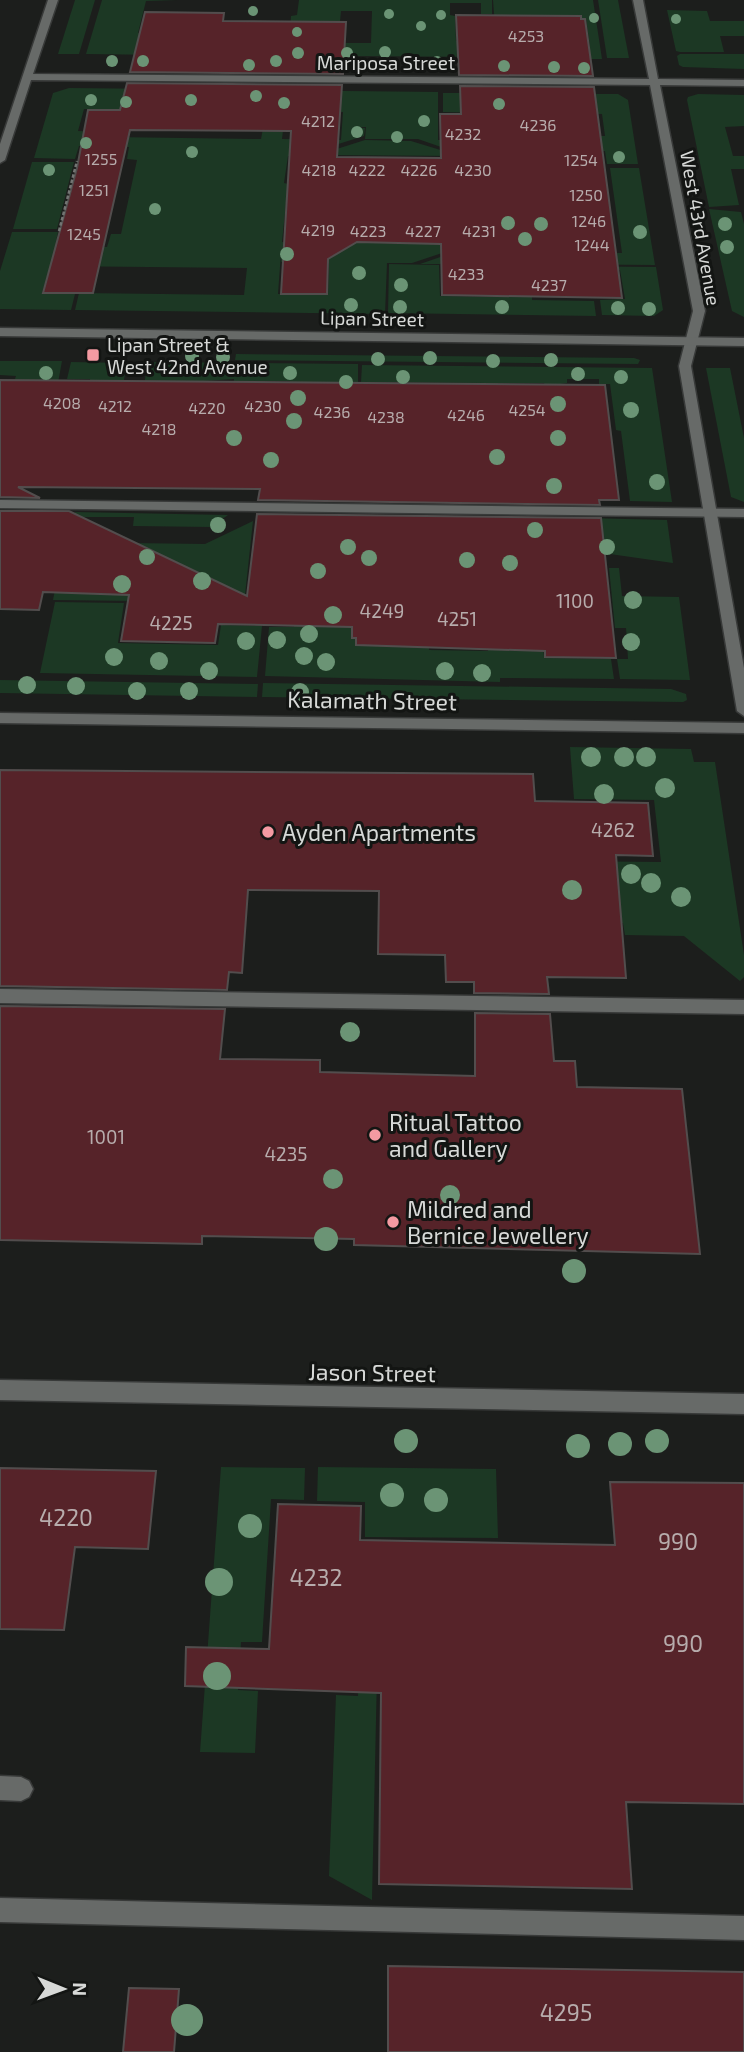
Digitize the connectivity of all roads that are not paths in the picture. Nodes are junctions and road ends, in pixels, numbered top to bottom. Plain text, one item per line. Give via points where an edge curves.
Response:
1 (53, 0) edge
2 (638, 0) edge
3 (28, 77) junction
4 (654, 82) junction
5 (744, 83) edge
6 (0, 160) edge
7 (0, 332) edge
8 (693, 340) junction
9 (744, 342) edge
10 (0, 504) edge
11 (710, 513) junction
12 (744, 513) edge
13 (744, 711) edge
14 (0, 718) edge
15 (744, 728) edge
16 (0, 996) edge
17 (744, 1007) edge
18 (0, 1390) edge
19 (744, 1404) edge
20 (0, 1910) edge
21 (744, 1928) edge

1 - 3 street
2 - 4 street, West 43rd Avenue
3 - 4 street, Mariposa Street
3 - 6 street
4 - 5 street, Mariposa Street
4 - 8 street, West 43rd Avenue via 699,311
7 - 8 street, Lipan Street
8 - 9 street, Lipan Street
8 - 11 street, West 43rd Avenue via 685,366
10 - 11 street
11 - 12 street
11 - 13 street, West 43rd Avenue
14 - 15 street, Kalamath Street
16 - 17 street
18 - 19 street, Jason Street
20 - 21 street

